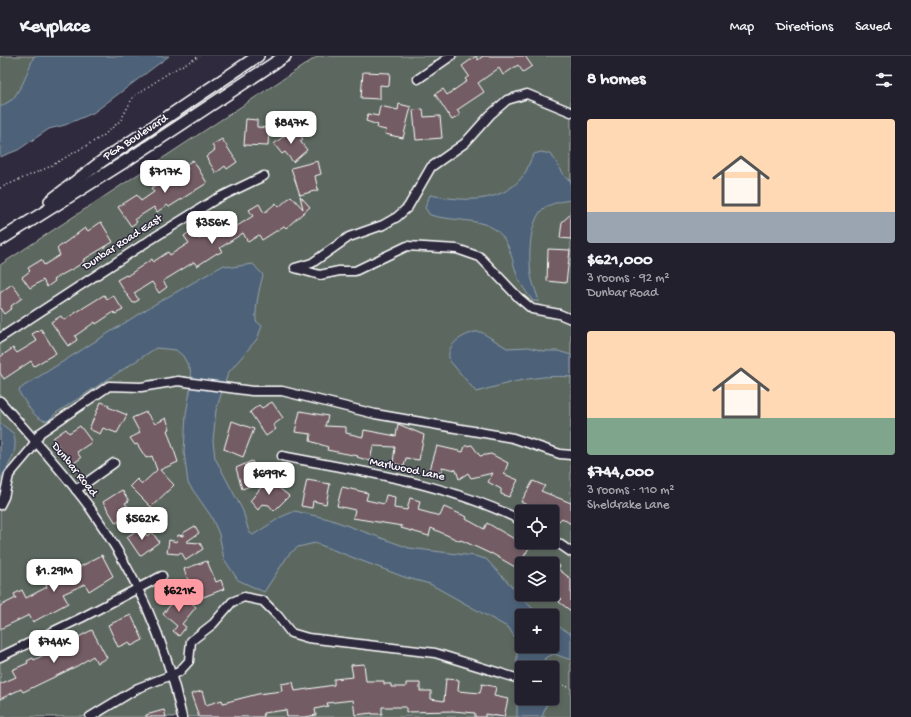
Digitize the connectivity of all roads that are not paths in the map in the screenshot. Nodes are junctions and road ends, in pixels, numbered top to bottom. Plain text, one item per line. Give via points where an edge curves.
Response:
1 (258, 56) edge
2 (285, 56) edge
3 (451, 56) edge
4 (418, 79) dead end
5 (571, 112) edge
6 (264, 176) dead end
7 (0, 240) edge
8 (571, 319) edge
9 (0, 338) edge
10 (0, 401) edge
11 (35, 441) junction
12 (571, 455) edge
13 (282, 456) dead end
14 (114, 463) dead end
15 (76, 490) junction
16 (0, 505) edge
17 (515, 518) edge
18 (559, 544) edge
19 (571, 552) edge
20 (162, 576) dead end
21 (137, 588) junction
22 (0, 657) edge
23 (172, 674) junction
24 (515, 678) edge
25 (90, 717) edge
26 (182, 717) edge

1 - 7 main road, PGA Boulevard via 102,161
2 - 7 main road, PGA Boulevard
3 - 4 street
5 - 8 street via 527,94 507,100 465,143 431,167 408,207 397,217 349,237 312,263 295,268 320,275 355,271 407,246 457,250 480,257 532,309
6 - 9 street, Dunbar Road East via 216,200 170,228
10 - 11 street, Dunbar Road
11 - 12 street via 40,433 110,386 141,386 184,381 252,391 282,391 375,414 514,438 560,454
11 - 15 street, Dunbar Road
11 - 16 street via 9,475
13 - 17 street, Marlwood Lane via 453,492
14 - 15 street
15 - 21 street, Dunbar Road via 106,532
18 - 19 street
20 - 21 street
21 - 22 street
21 - 23 street, Dunbar Road
23 - 24 street via 179,672 189,661 192,640 213,624 232,602 244,598 263,601 291,633 308,638 435,653
23 - 25 street via 138,688
23 - 26 street, Dunbar Road

